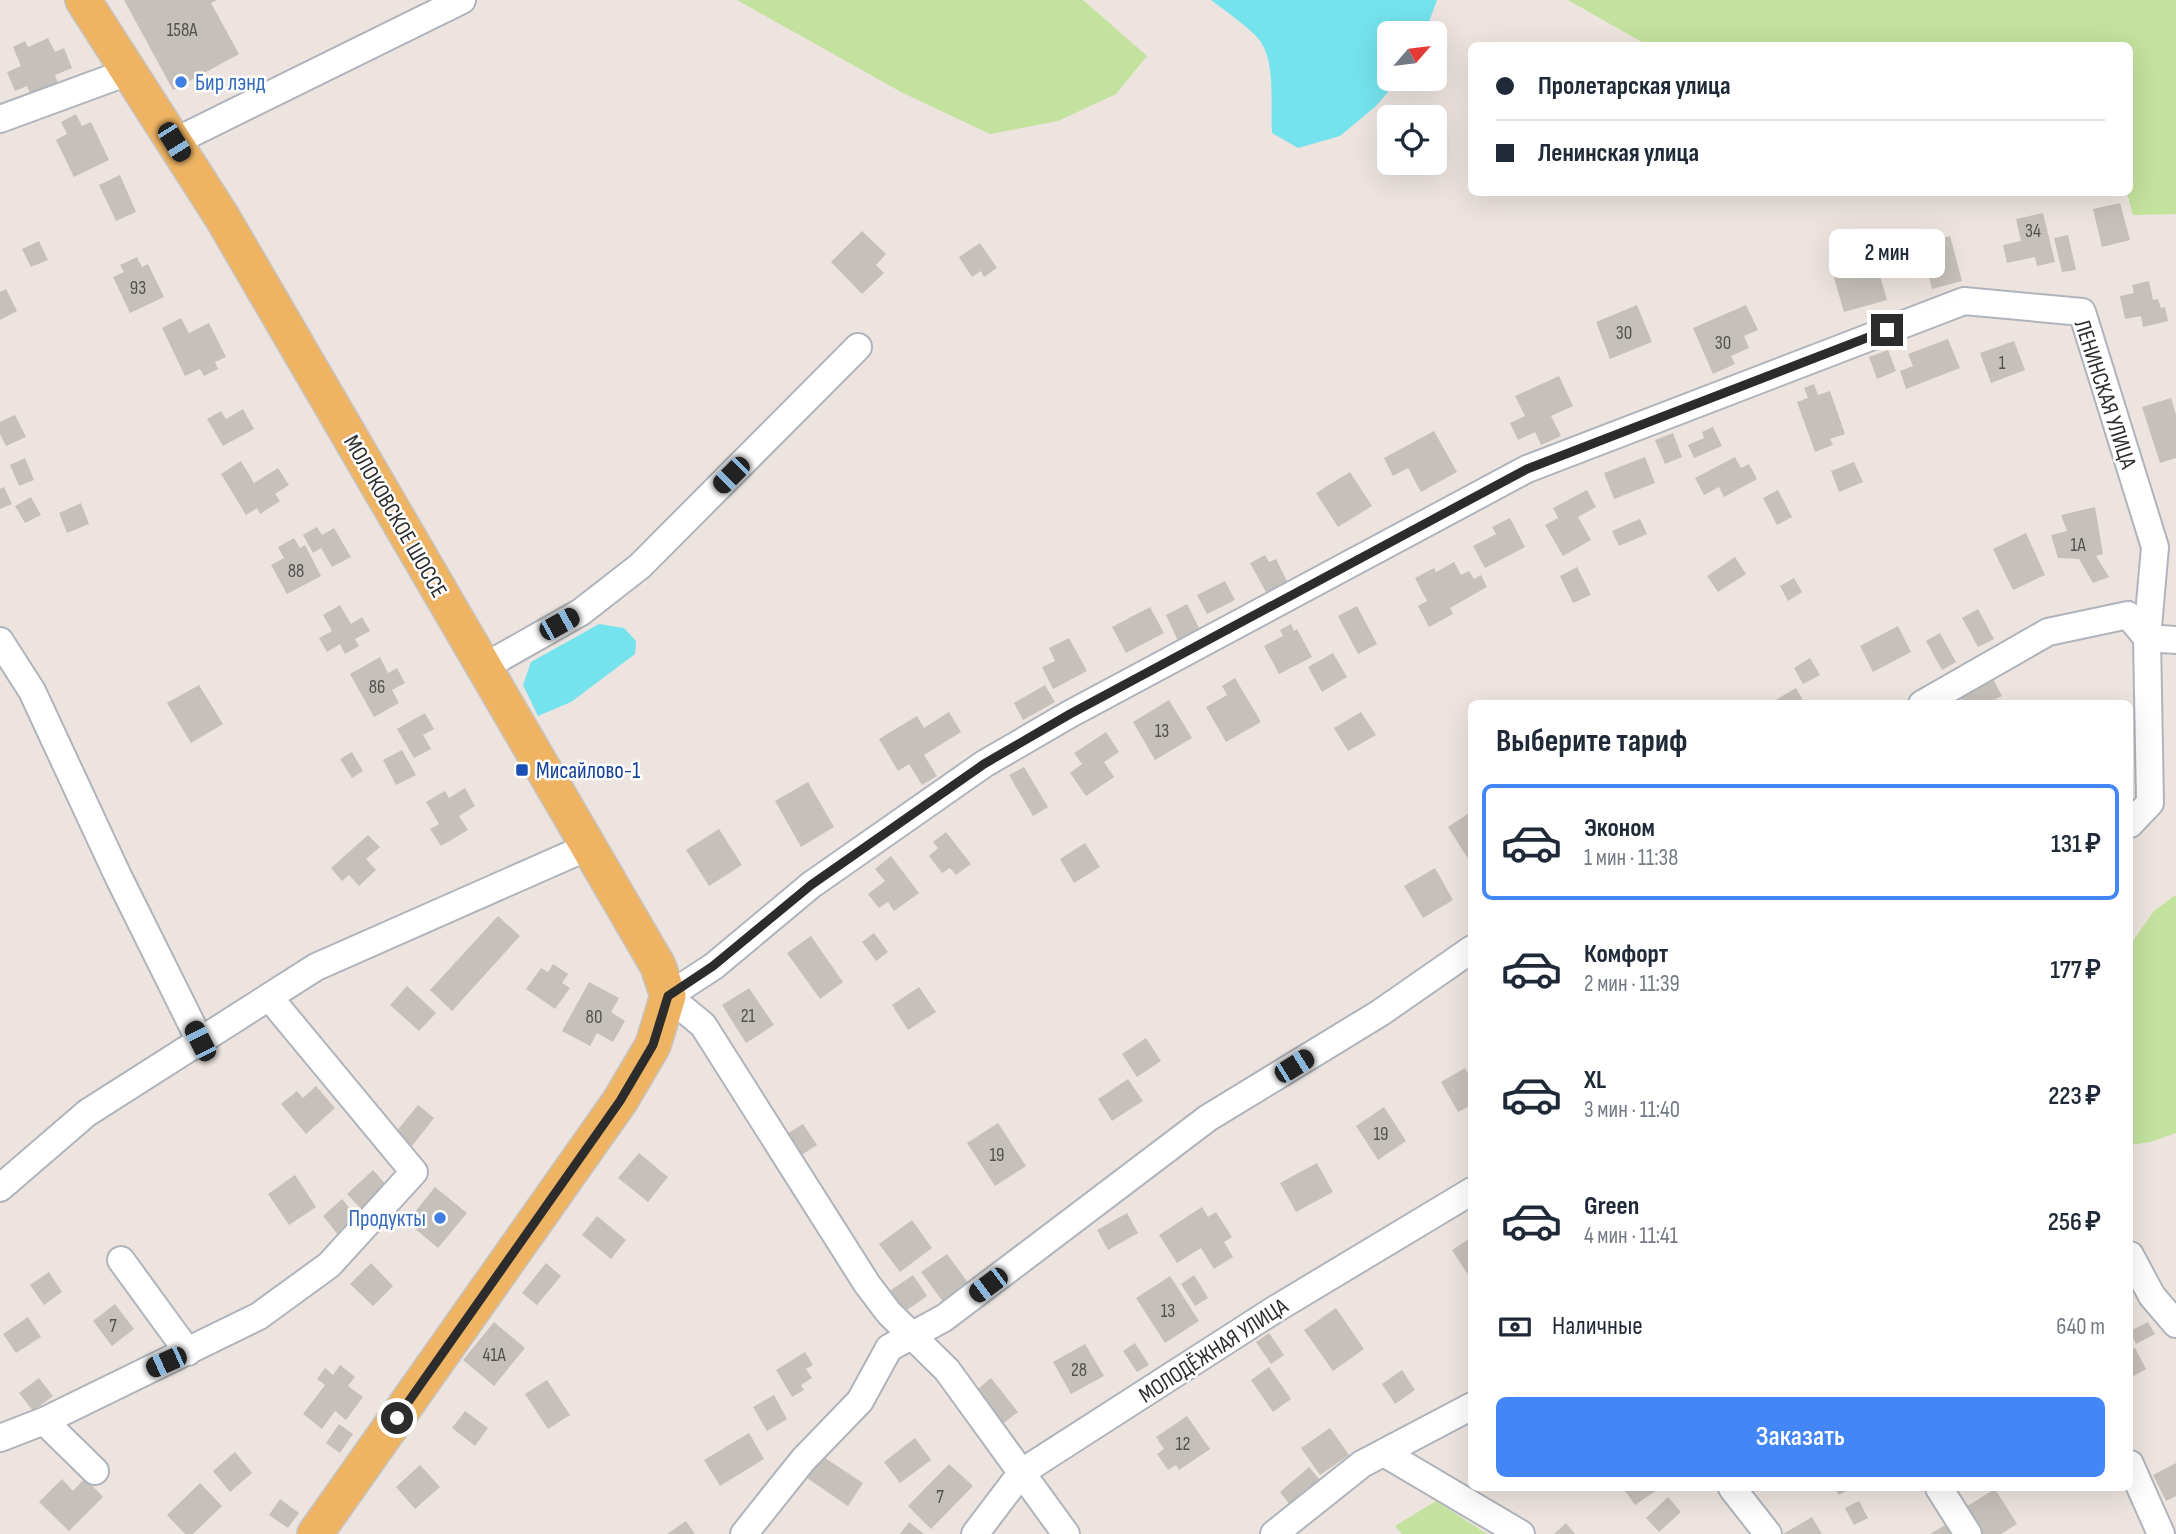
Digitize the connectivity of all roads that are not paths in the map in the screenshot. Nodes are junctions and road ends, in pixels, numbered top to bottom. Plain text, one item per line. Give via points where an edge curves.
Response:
1 (83, 0) edge
2 (462, 0) edge
3 (128, 72) junction
4 (0, 120) edge
5 (174, 142) junction
6 (858, 347) dead end
7 (2147, 638) junction
8 (2176, 640) edge
9 (0, 641) edge
10 (484, 667) junction
11 (1929, 700) edge
12 (2133, 821) edge
13 (590, 846) junction
14 (1468, 952) edge
15 (668, 996) junction
16 (269, 997) junction
17 (200, 1041) junction
18 (0, 1188) edge
19 (1468, 1193) edge
20 (121, 1260) dead end
21 (2133, 1261) edge
22 (2176, 1324) edge
23 (911, 1336) junction
24 (188, 1352) junction
25 (1468, 1408) edge
26 (44, 1421) junction
27 (0, 1438) edge
28 (1384, 1453) junction
29 (95, 1471) dead end
30 (2133, 1471) edge
31 (1022, 1472) junction
32 (1734, 1491) edge
33 (1941, 1491) edge
34 (315, 1534) edge
35 (744, 1534) edge
36 (975, 1534) edge
37 (1066, 1534) edge
38 (1274, 1534) edge
39 (1521, 1534) edge
40 (1769, 1534) edge
41 (1968, 1534) edge
42 (2161, 1534) edge

1 - 3 main road, МОЛОКОВСКОЕ ШОССЕ
2 - 5 street
3 - 4 street
3 - 5 main road, МОЛОКОВСКОЕ ШОССЕ
5 - 10 main road, МОЛОКОВСКОЕ ШОССЕ
6 - 10 street via 640,566 581,612
7 - 8 street
7 - 11 street via 2128,615 2048,632
7 - 12 street via 2150,803
7 - 15 street, ЛЕНИНСКАЯ УЛИЦА via 2155,547 2082,312 1964,301 1527,469 1118,688 984,764 811,885 713,966
9 - 17 street via 32,691
10 - 13 main road, МОЛОКОВСКОЕ ШОССЕ
13 - 15 main road, МОЛОКОВСКОЕ ШОССЕ via 658,966
13 - 16 street via 316,967
14 - 23 street via 1380,1013 1208,1118 944,1318
15 - 23 street via 703,1025 867,1284
15 - 34 main road via 653,1045 620,1101
16 - 17 street
16 - 24 street via 414,1172 329,1265 259,1316
17 - 18 street via 87,1113
19 - 31 street, МОЛОДЁЖНАЯ УЛИЦА via 1274,1310
20 - 24 street
21 - 22 street via 2152,1296
23 - 31 street via 947,1370
23 - 35 street via 889,1348 860,1401 803,1460
24 - 26 street
25 - 28 street
26 - 27 street
26 - 29 street
28 - 38 street via 1362,1464
28 - 39 street
30 - 42 street
31 - 36 street, МОЛОДЁЖНАЯ УЛИЦА
31 - 37 street
32 - 40 street
33 - 41 street

